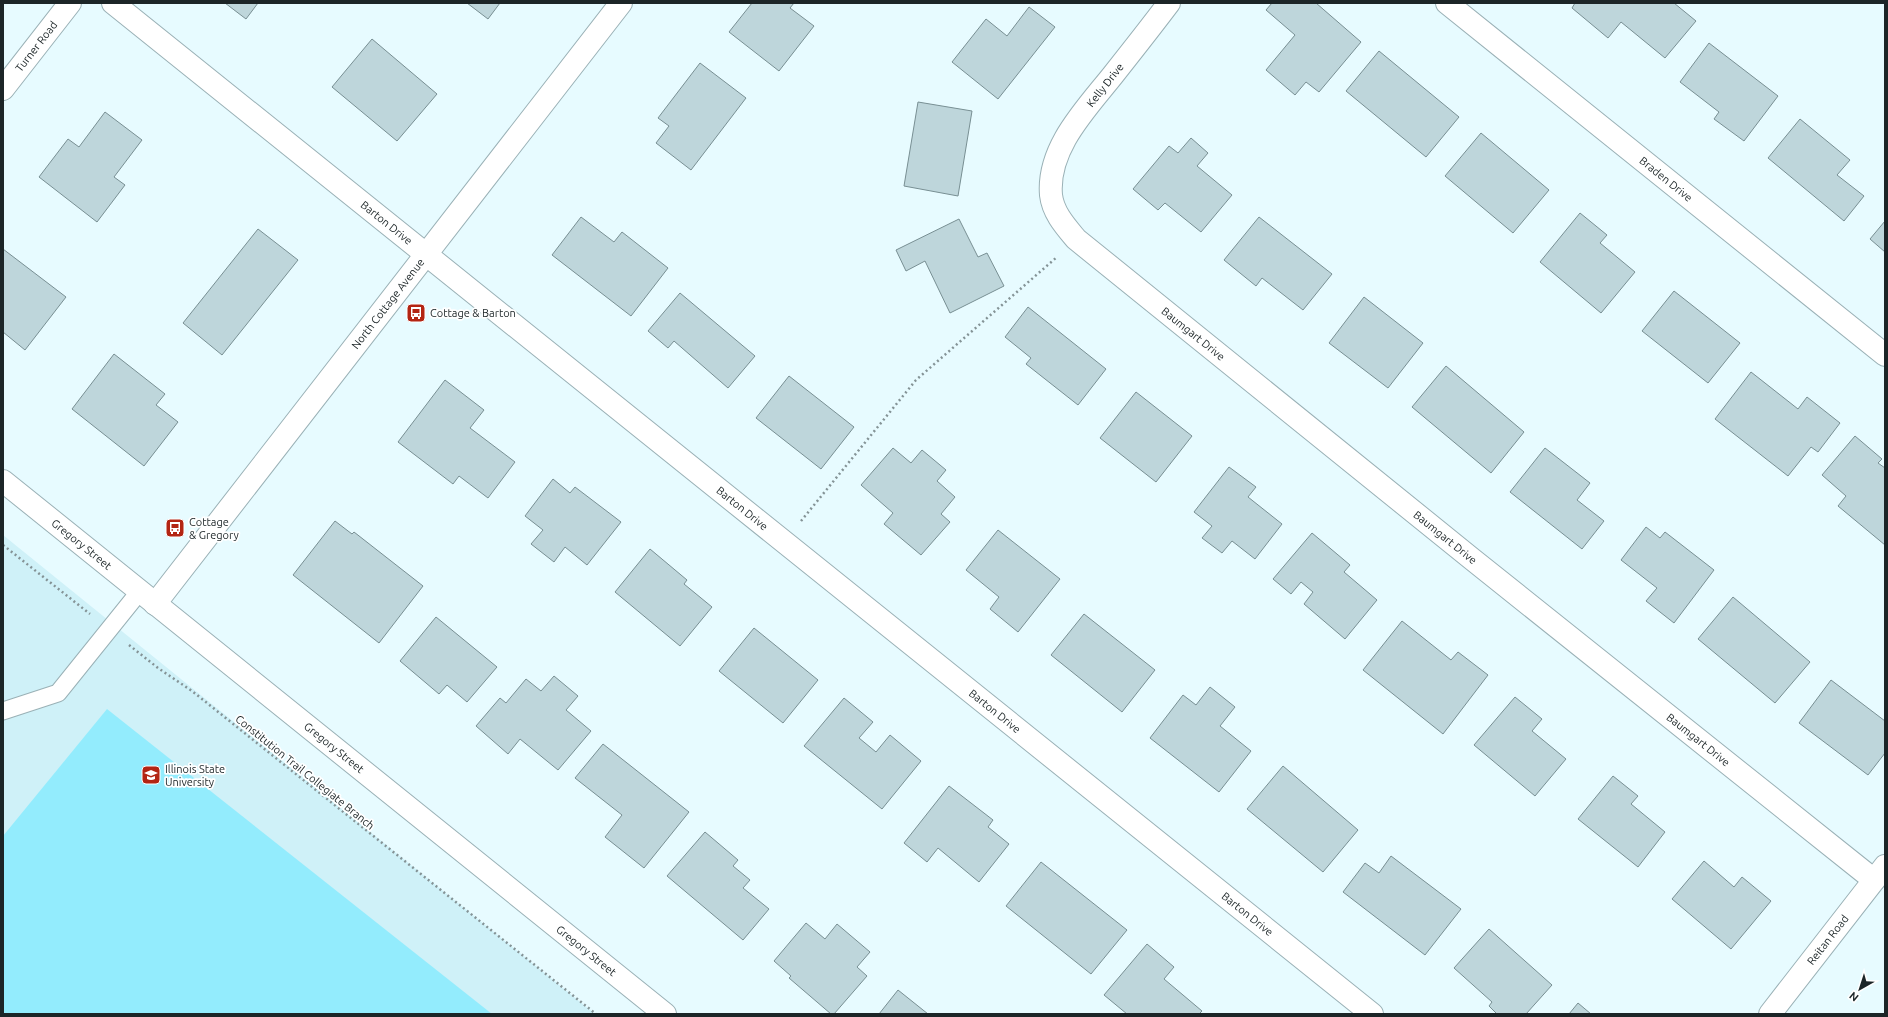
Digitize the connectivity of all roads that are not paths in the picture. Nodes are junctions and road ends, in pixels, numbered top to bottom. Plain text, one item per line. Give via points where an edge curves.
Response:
1 (70, 3) edge
2 (113, 3) edge
3 (621, 3) edge
4 (1169, 3) edge
5 (1447, 3) edge
6 (3, 89) edge
7 (1052, 172) joint
8 (427, 254) junction
9 (1885, 355) edge
10 (3, 481) edge
11 (148, 598) junction
12 (3, 711) edge
13 (1880, 873) edge
14 (665, 1014) edge
15 (1372, 1014) edge
16 (1770, 1014) edge

1 - 6 street, Turner Road
2 - 8 street, Barton Drive
3 - 8 street, North Cottage Avenue
4 - 7 street, Kelly Drive via 1072,127
5 - 9 street, Braden Drive
7 - 13 street, Baumgart Drive via 1051,197 1060,221 1076,239 1472,559
8 - 11 street, North Cottage Avenue
8 - 15 street, Barton Drive
10 - 11 street, Gregory Street
11 - 12 lane via 109,629 58,693
11 - 14 street, Gregory Street
13 - 16 street, Reitan Road

